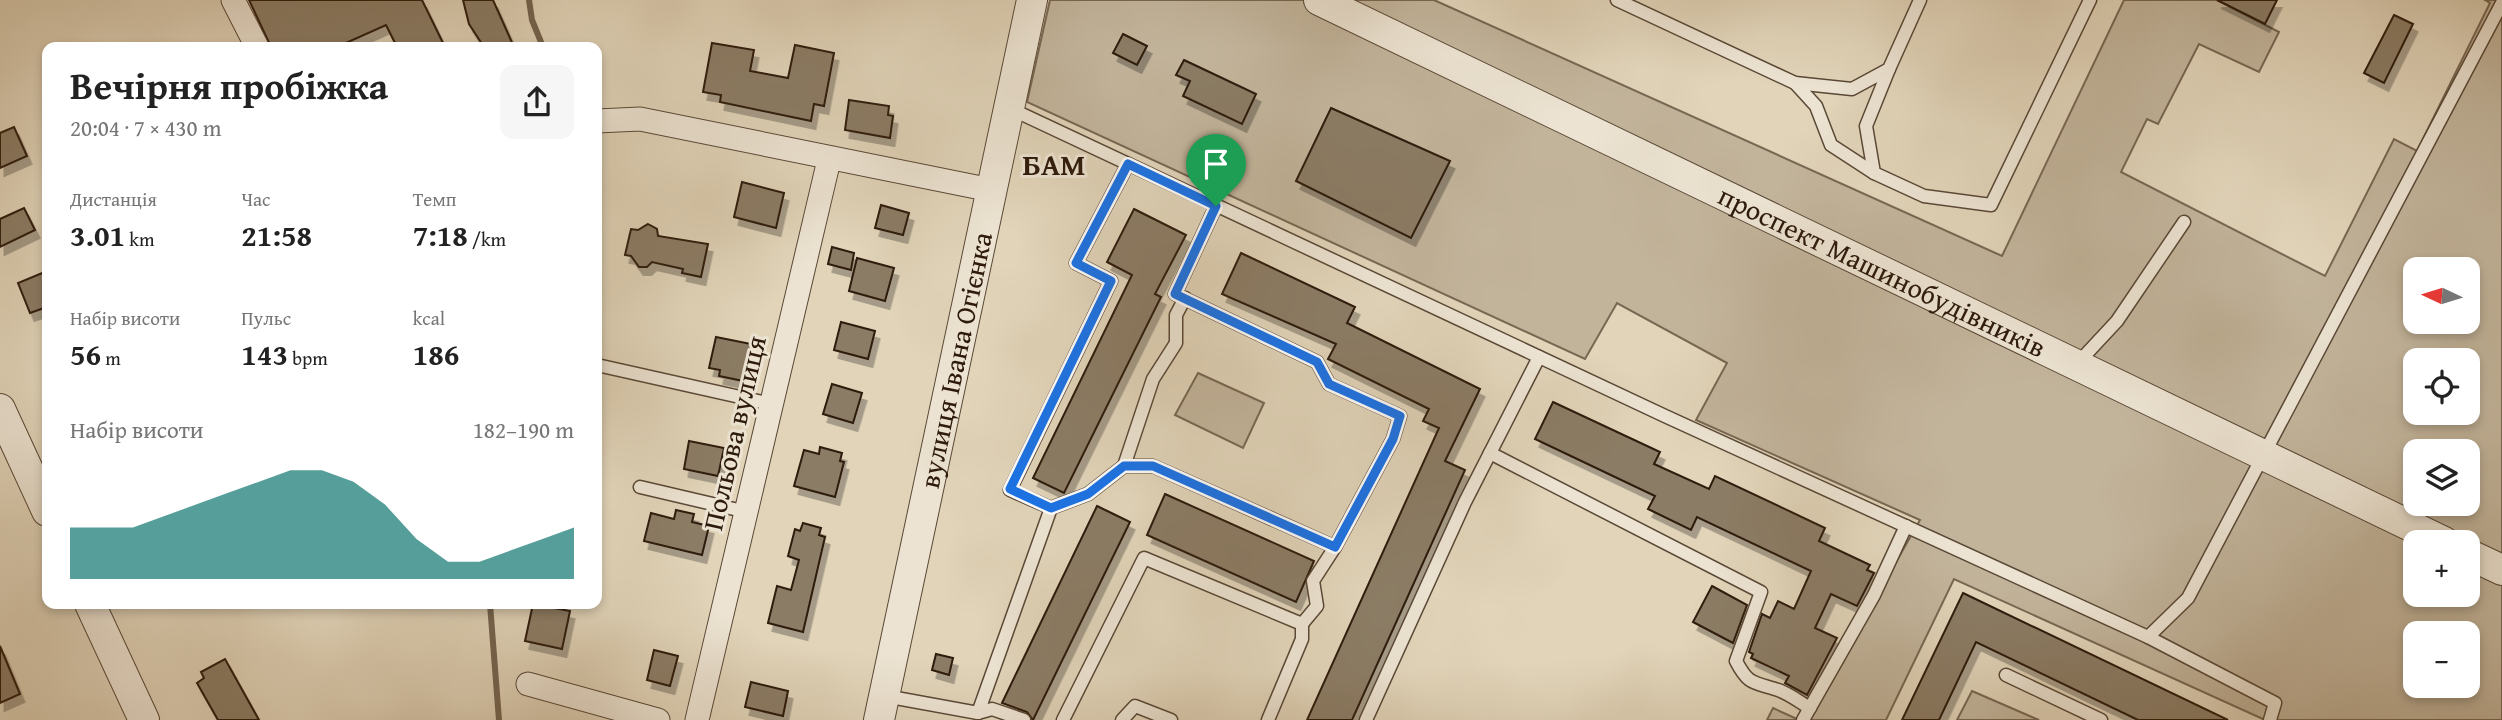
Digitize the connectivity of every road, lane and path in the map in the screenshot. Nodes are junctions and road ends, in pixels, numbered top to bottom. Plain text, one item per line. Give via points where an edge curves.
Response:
1 (233, 0) edge
2 (1032, 0) edge
3 (1319, 0) edge
4 (1617, 0) edge
5 (1920, 0) edge
6 (2090, 0) edge
7 (2502, 3) edge
8 (254, 42) edge
9 (1889, 69) junction
10 (1794, 83) junction
11 (1009, 108) junction
12 (602, 121) edge
13 (829, 160) junction
14 (1128, 164) junction
15 (1874, 173) junction
16 (991, 190) junction
17 (1216, 206) junction
18 (2184, 222) dead end
19 (1185, 299) junction
20 (1539, 357) junction
21 (2076, 365) junction
22 (602, 366) edge
23 (771, 404) junction
24 (0, 409) edge
25 (1490, 453) junction
26 (2263, 455) junction
27 (1124, 466) junction
28 (640, 487) dead end
29 (42, 500) edge
30 (1051, 508) junction
31 (747, 512) junction
32 (1906, 526) junction
33 (2419, 530) edge
34 (1335, 547) junction
35 (2480, 560) edge
36 (2502, 570) edge
37 (92, 609) edge
38 (1302, 624) junction
39 (2148, 637) junction
40 (2006, 675) dead end
41 (528, 684) dead end
42 (882, 708) edge
43 (1810, 708) junction
44 (978, 713) junction
45 (144, 720) edge
46 (658, 720) edge
47 (697, 720) edge
48 (1024, 720) edge
49 (1063, 720) edge
50 (1122, 720) edge
51 (1171, 720) edge
52 (1268, 720) edge
53 (1366, 720) edge
54 (1803, 720) edge
55 (2101, 720) edge
56 (2270, 720) edge

1 - 8 street
2 - 11 street, вулиця Івана Огієнка
3 - 21 street, проспект Машинобудівників
4 - 10 lane
5 - 9 lane
6 - 15 lane via 1991,205 1924,196
7 - 26 lane
9 - 10 lane via 1852,89
9 - 15 lane via 1866,126
10 - 15 lane via 1816,106 1832,145
11 - 14 lane
11 - 16 street, вулиця Івана Огієнка
12 - 13 street via 640,119
13 - 16 street
13 - 23 street, Польова вулиця
14 - 17 lane
14 - 30 lane via 1076,263 1111,281 1010,489
16 - 42 street, вулиця Івана Огієнка
17 - 19 lane via 1175,294
17 - 20 lane
18 - 21 lane via 2117,321
19 - 27 lane via 1176,315 1176,343 1153,379
19 - 34 lane via 1317,362 1329,384 1400,416 1393,439
20 - 25 lane
20 - 32 lane
21 - 26 street, проспект Машинобудівників
22 - 23 lane
23 - 31 street, Польова вулиця
24 - 29 street
25 - 43 lane via 1761,592 1736,661 1745,677 1760,687 1775,689
25 - 53 lane
26 - 33 street, проспект Машинобудівників
26 - 39 lane via 2188,598
27 - 30 lane via 1088,494
27 - 34 lane via 1153,466
28 - 31 lane
30 - 44 lane
31 - 47 street, Польова вулиця
32 - 39 lane
32 - 43 lane via 1874,595
34 - 38 lane via 1313,581 1317,606
35 - 36 street
37 - 45 street
38 - 49 lane via 1144,558
38 - 52 lane via 1302,639
39 - 56 lane via 2276,702
40 - 55 lane
41 - 46 street
42 - 44 lane
43 - 54 lane
44 - 48 lane via 992,709
50 - 51 lane via 1135,706

